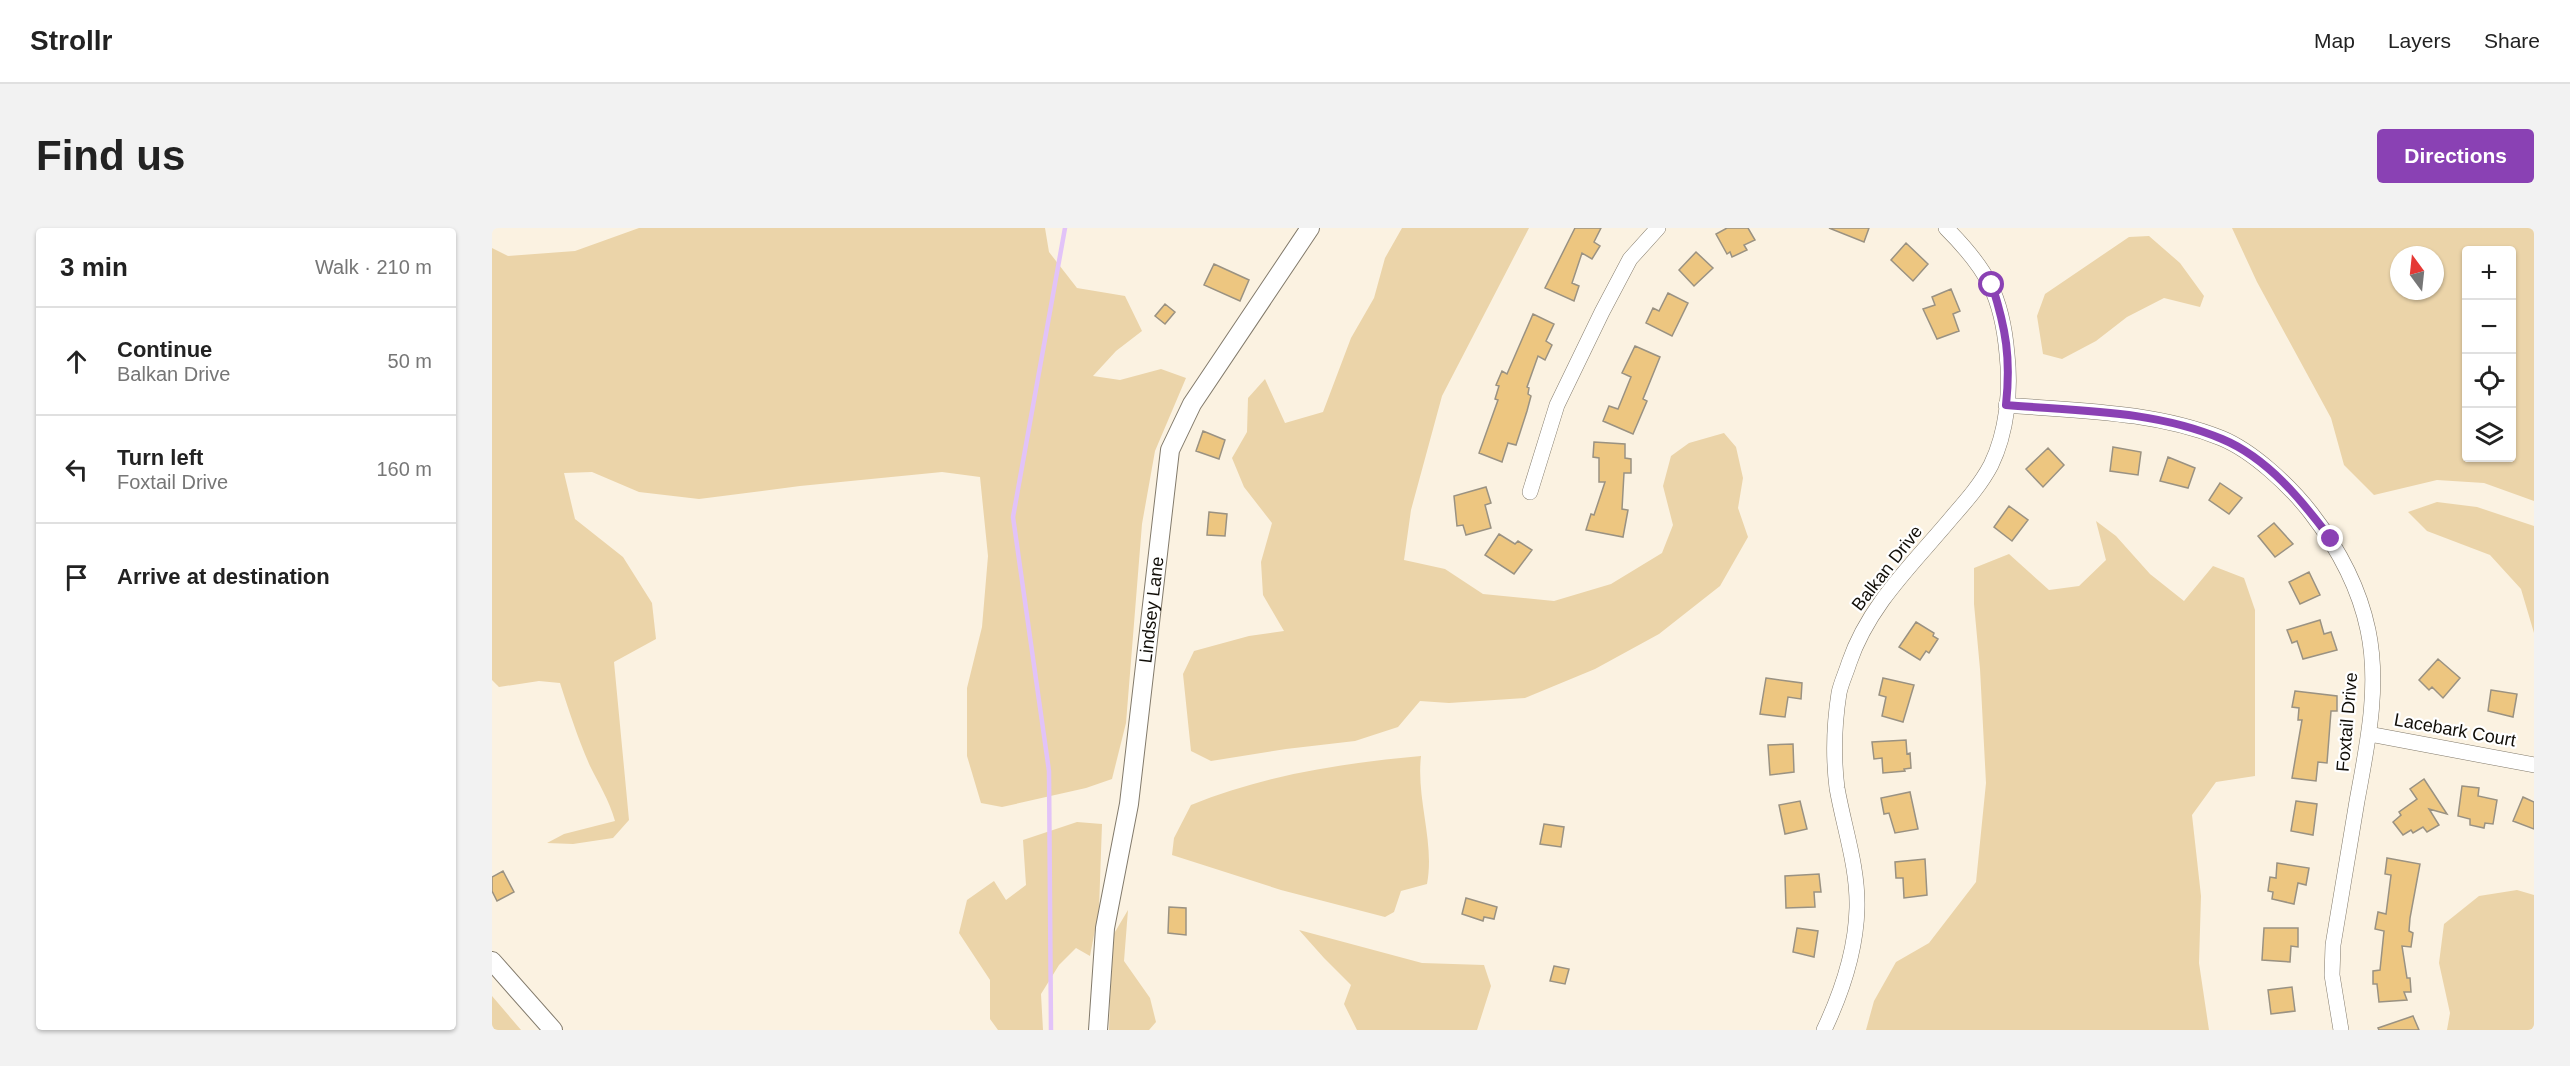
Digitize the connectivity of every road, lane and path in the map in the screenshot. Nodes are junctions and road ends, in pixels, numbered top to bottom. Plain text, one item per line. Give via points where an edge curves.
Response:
1 (1310, 228) edge
2 (1658, 228) edge
3 (1946, 228) edge
4 (2006, 405) junction
5 (1530, 492) dead end
6 (2369, 734) junction
7 (2534, 765) edge
8 (492, 962) edge
9 (553, 1030) edge
10 (1098, 1030) edge
11 (1824, 1030) edge
12 (2341, 1030) edge

1 - 10 street, Lindsey Lane via 1192,404 1170,450 1129,804 1105,928
2 - 5 street via 1630,259 1602,312 1557,405
3 - 4 street, Balkan Drive via 1971,253 1992,285 2005,324 2009,375
4 - 6 street, Foxtail Drive via 2163,420 2222,439 2258,461 2299,498 2331,539 2352,579 2368,630 2373,679
4 - 11 street, Balkan Drive via 2002,436 1991,465 1868,620 1839,691 1833,752 1851,844 1857,907 1851,954
6 - 7 street, Lacebark Court
6 - 12 street, Foxtail Drive via 2333,945 2332,975
8 - 9 street

